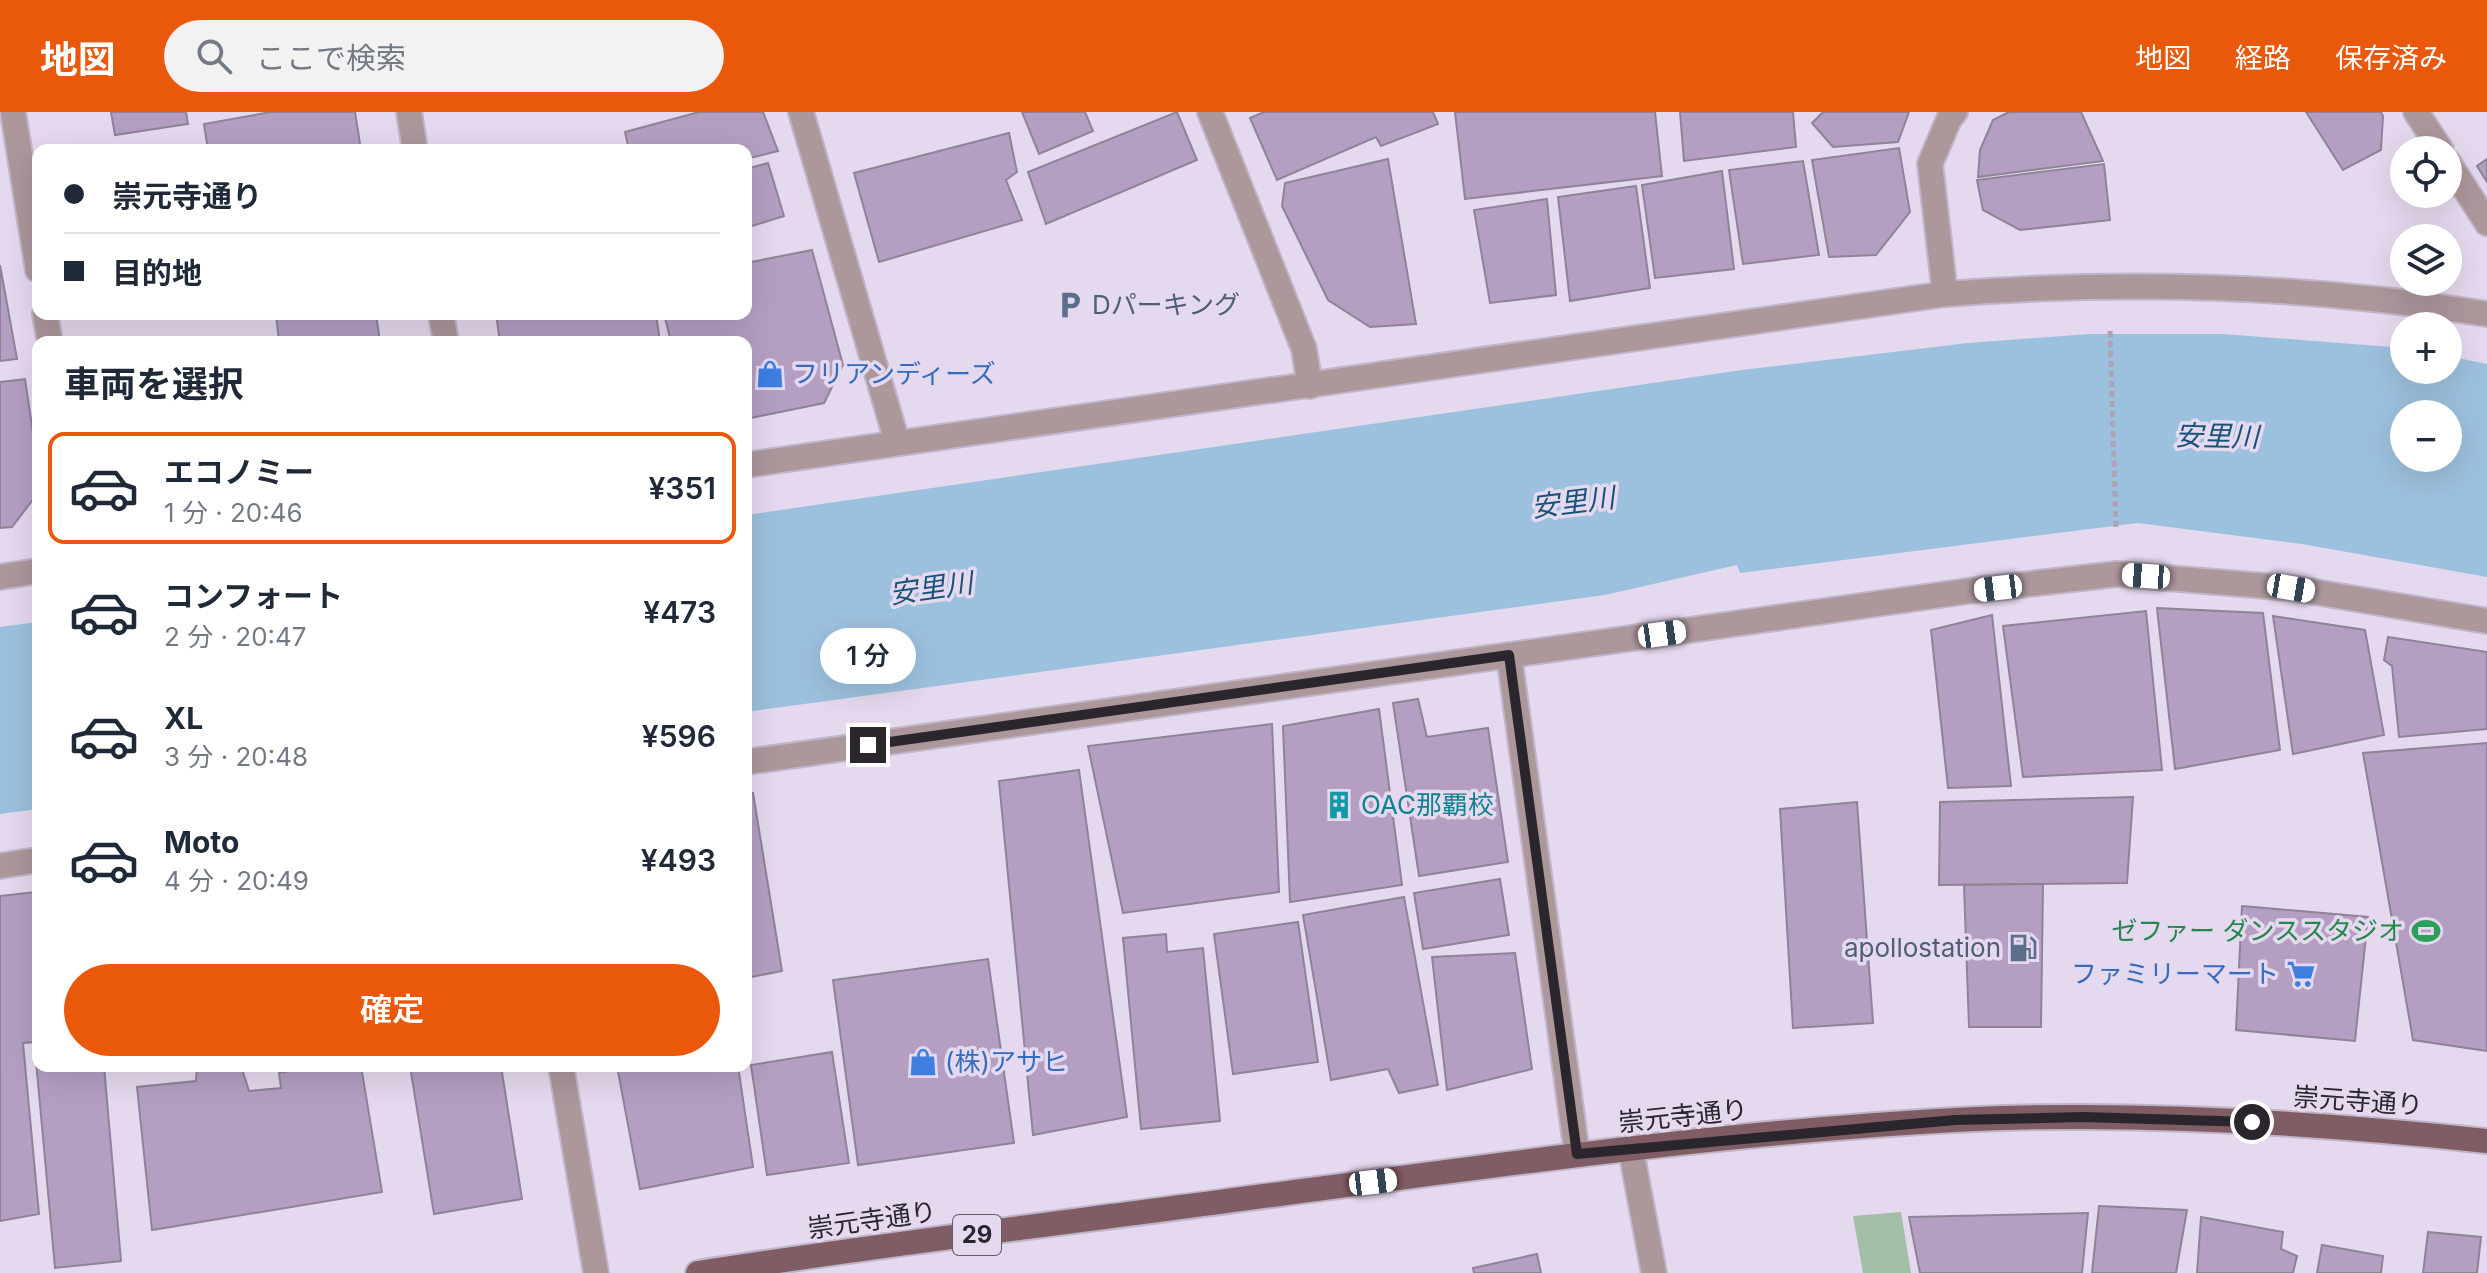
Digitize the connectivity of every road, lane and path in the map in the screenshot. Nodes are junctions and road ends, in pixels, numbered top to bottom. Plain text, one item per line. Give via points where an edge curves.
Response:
1 (13, 112) edge
2 (409, 112) edge
3 (801, 112) edge
4 (1210, 112) edge
5 (1955, 112) edge
6 (2416, 112) edge
7 (2432, 136) edge
8 (414, 144) edge
9 (2462, 184) edge
10 (2487, 223) edge
11 (32, 232) edge
12 (1945, 294) junction
13 (2487, 314) edge
14 (2109, 318) dead end
15 (1310, 386) junction
16 (897, 442) junction
17 (752, 464) edge
18 (32, 572) edge
19 (2117, 574) junction
20 (0, 577) edge
21 (2487, 621) edge
22 (1509, 655) junction
23 (752, 761) edge
24 (32, 861) edge
25 (0, 866) edge
26 (562, 1072) edge
27 (2487, 1141) edge
28 (1631, 1150) junction
29 (1577, 1154) junction
30 (596, 1273) edge
31 (698, 1273) edge
32 (1654, 1273) edge

1 - 11 street
2 - 8 street
3 - 16 street
4 - 15 street via 1304,349
5 - 12 street via 1930,164
6 - 7 street
9 - 10 street
12 - 13 street via 2051,287 2206,287 2300,291
12 - 15 street
14 - 19 path
15 - 16 street
16 - 17 street
18 - 20 street
19 - 21 street via 2291,588
19 - 22 street
22 - 23 street
22 - 29 street
24 - 25 street
26 - 30 street
27 - 28 main road, 崇元寺通り / 29 via 2223,1120 2083,1117 1955,1120
28 - 29 main road, 崇元寺通り / 29
28 - 32 street
29 - 31 main road, 崇元寺通り / 29

